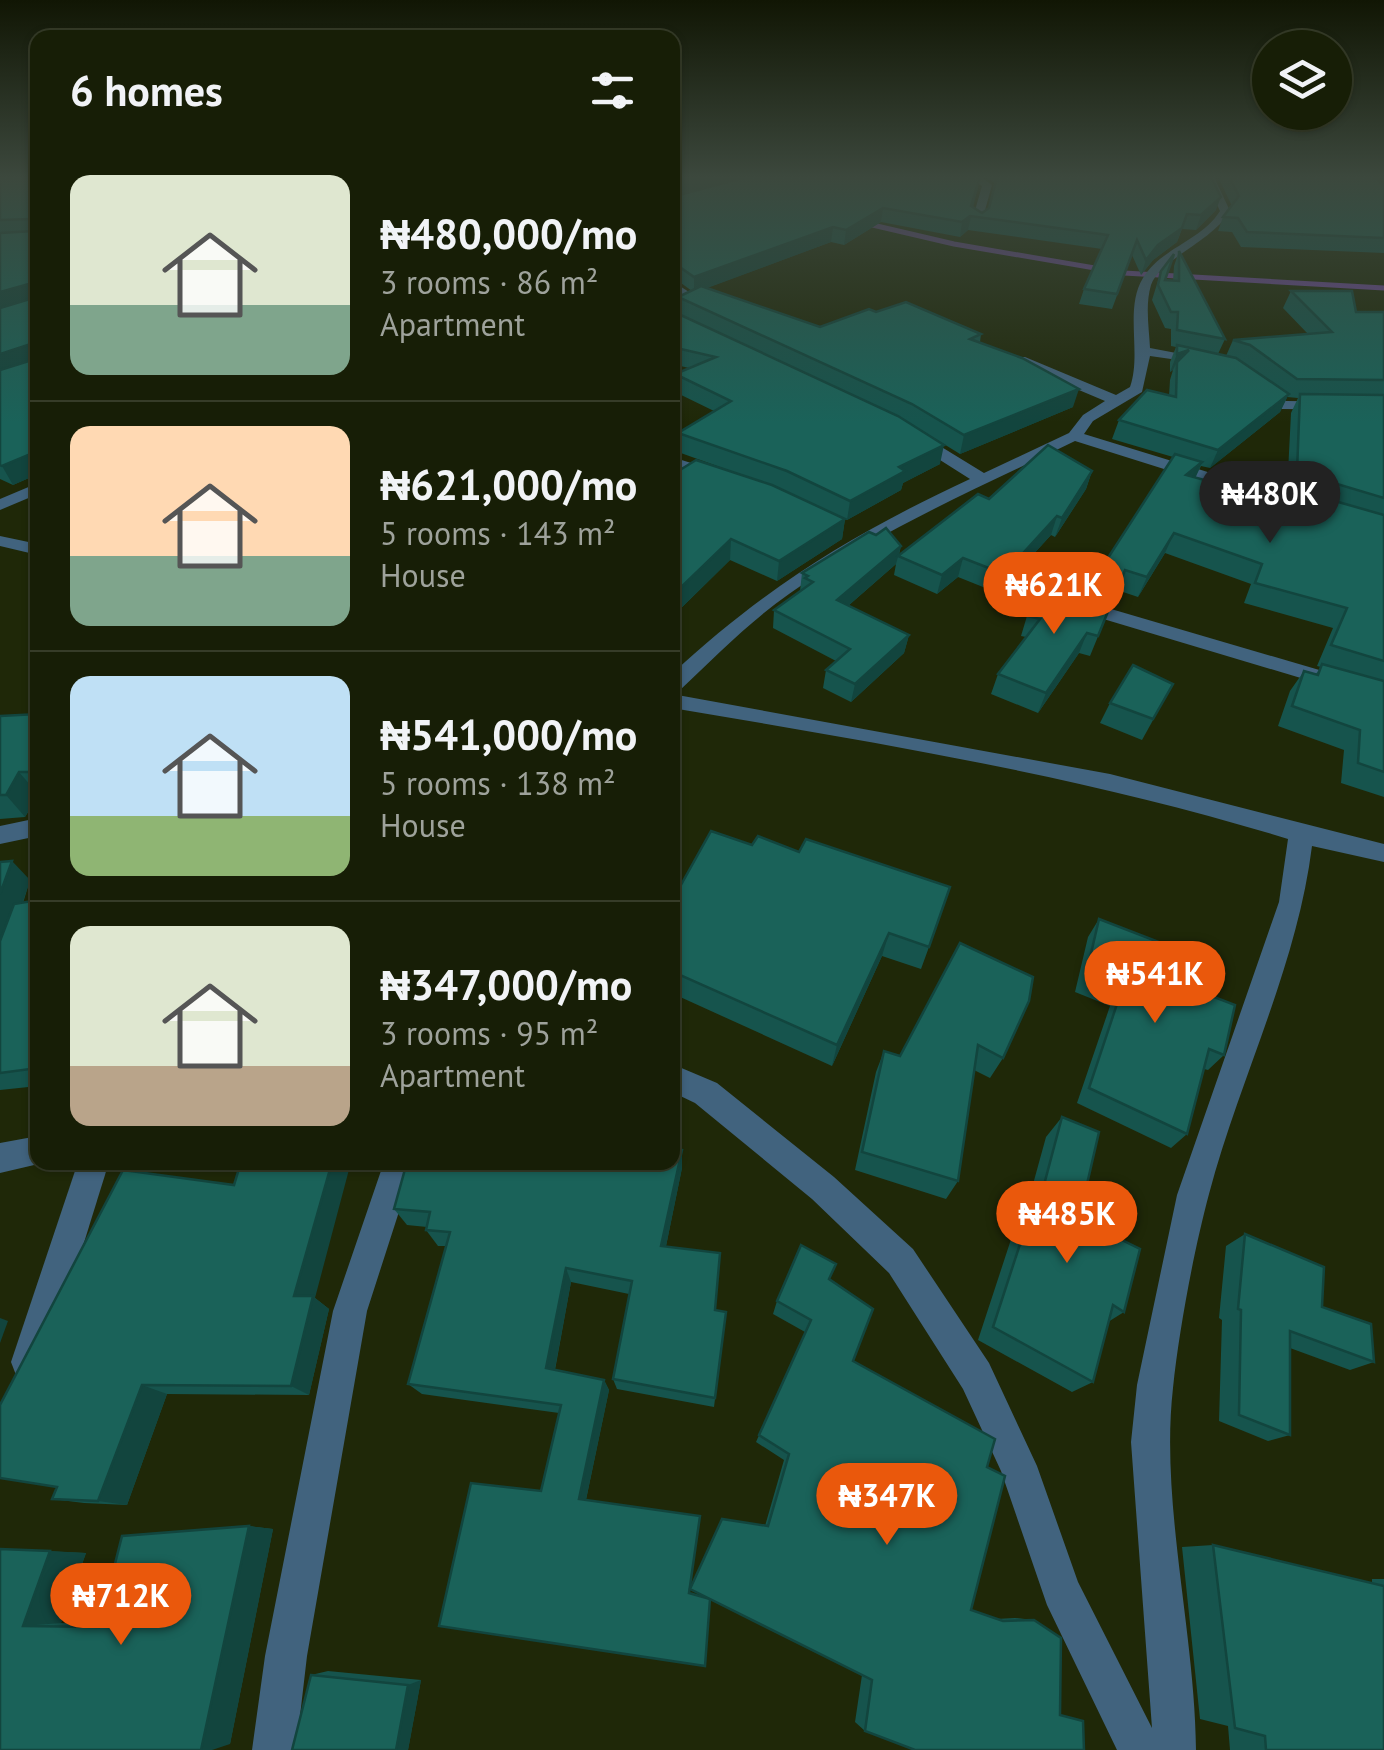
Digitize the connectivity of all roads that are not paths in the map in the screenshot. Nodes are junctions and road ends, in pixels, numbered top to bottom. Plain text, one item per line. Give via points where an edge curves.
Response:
1 (1173, 259) edge
2 (1142, 352) junction
3 (1004, 354) edge
4 (1222, 365) edge
5 (1249, 380) edge
6 (1117, 402) junction
7 (1384, 406) edge
8 (902, 429) edge
9 (1074, 436) junction
10 (680, 465) edge
11 (984, 480) junction
12 (743, 485) edge
13 (30, 492) edge
14 (0, 506) edge
15 (1330, 515) edge
16 (0, 541) edge
17 (30, 548) edge
18 (1048, 597) edge
19 (680, 678) edge
20 (1384, 696) edge
21 (680, 702) edge
22 (30, 829) edge
23 (1301, 834) junction
24 (0, 835) edge
25 (1377, 854) edge
26 (680, 1081) edge
27 (30, 1152) edge
28 (0, 1158) edge
29 (91, 1170) edge
30 (397, 1170) edge
31 (16, 1396) edge
32 (274, 1750) edge
33 (1140, 1750) edge
34 (1174, 1750) edge

1 - 2 street via 1144,286
2 - 4 street
2 - 6 street via 1137,389
3 - 6 street
5 - 7 street via 1282,405
6 - 9 street via 1088,418
8 - 11 street
9 - 11 street
9 - 15 street
10 - 12 street
11 - 19 street via 855,535 739,622
13 - 14 street
16 - 17 street
18 - 20 street
21 - 23 street via 1017,762 1226,808
22 - 24 street
23 - 25 street
23 - 34 street via 1292,902 1192,1195 1155,1384 1150,1442
26 - 33 street via 706,1093 902,1261 976,1376 1018,1466 1062,1590
27 - 28 street
29 - 31 street
30 - 32 street via 350,1311

